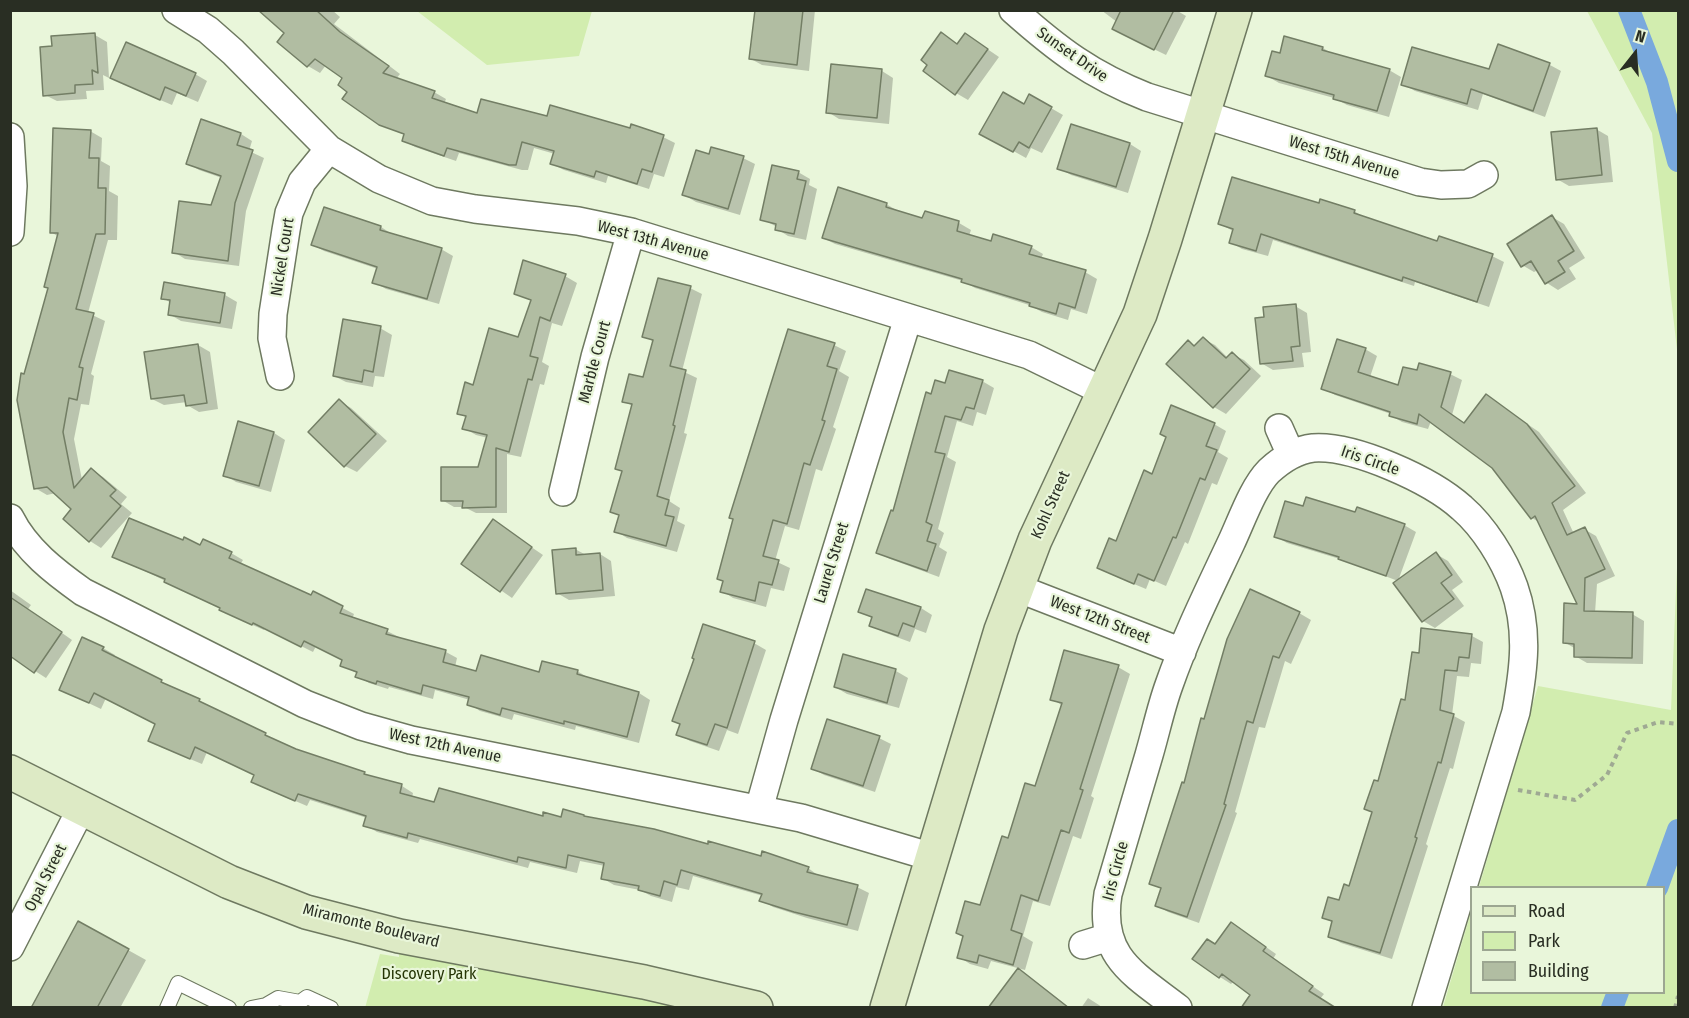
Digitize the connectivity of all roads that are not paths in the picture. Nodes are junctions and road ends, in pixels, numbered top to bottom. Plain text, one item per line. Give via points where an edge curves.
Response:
1 (176, 10) edge
2 (1013, 10) edge
3 (1235, 10) edge
4 (1203, 115) junction
5 (10, 137) edge
6 (329, 149) junction
7 (1485, 175) dead end
8 (10, 232) edge
9 (631, 232) junction
10 (908, 318) junction
11 (280, 376) dead end
12 (1103, 392) junction
13 (1279, 428) dead end
14 (1291, 455) junction
15 (563, 492) dead end
16 (10, 518) edge
17 (1017, 588) junction
18 (1182, 652) junction
19 (10, 772) edge
20 (81, 808) junction
21 (759, 809) junction
22 (932, 857) junction
23 (1109, 937) junction
24 (1083, 945) dead end
25 (10, 947) edge
26 (167, 1008) edge
27 (230, 1008) edge
28 (251, 1008) edge
29 (331, 1008) edge
30 (756, 1008) edge
31 (887, 1008) edge
32 (1178, 1008) edge
33 (1426, 1008) edge

1 - 6 street, West 13th Avenue via 233,52
2 - 4 street, Sunset Drive via 1075,61 1113,83
3 - 4 street, Kohl Street
4 - 7 street, West 15th Avenue via 1420,182 1468,184
4 - 12 street, Kohl Street via 1140,314
5 - 8 street
6 - 9 street, West 13th Avenue via 379,179 432,201
6 - 11 street, Nickel Court via 302,182 289,213 273,314 272,338
9 - 10 street, West 13th Avenue
9 - 15 street, Marble Court via 595,357
10 - 12 street, West 13th Avenue via 1029,355
10 - 21 street, Laurel Street
12 - 17 street, Kohl Street
13 - 14 street
14 - 18 street, Iris Circle via 1267,474 1253,497
14 - 33 street, Iris Circle via 1310,448 1332,448 1427,482 1463,509 1484,533 1502,561 1521,609 1524,672 1516,712
16 - 21 street, West 12th Avenue via 30,547 83,592 305,704 411,740
17 - 18 street, West 12th Street
17 - 22 street, Kohl Street
18 - 23 street, Iris Circle via 1108,894
19 - 20 street, Miramonte Boulevard
20 - 25 street, Opal Street
20 - 30 street, Miramonte Boulevard via 229,882 306,912 399,936 644,982
21 - 22 street, West 12th Avenue
22 - 31 street, Kohl Street
23 - 24 street
23 - 32 street, Iris Circle via 1129,970
26 - 27 lane via 178,983
28 - 29 lane via 278,998 300,1002 307,997

